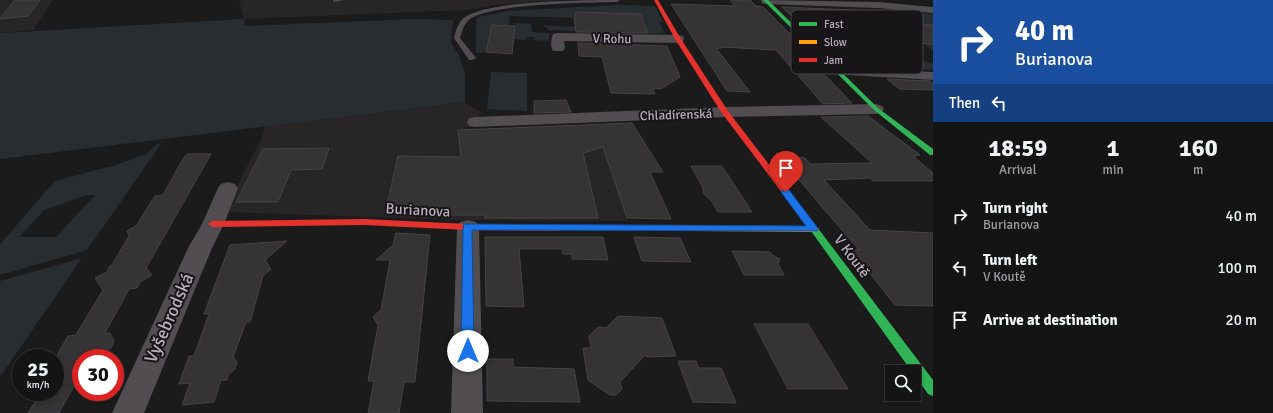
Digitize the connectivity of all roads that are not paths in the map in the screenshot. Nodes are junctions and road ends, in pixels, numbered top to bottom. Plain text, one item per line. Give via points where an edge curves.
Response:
1 (617, 0) edge
2 (656, 0) edge
3 (930, 0) edge
4 (933, 0) edge
5 (766, 1) edge
6 (933, 10) edge
7 (791, 26) edge
8 (678, 39) junction
9 (558, 48) dead end
10 (472, 58) dead end
11 (839, 74) edge
12 (894, 74) edge
13 (933, 76) edge
14 (876, 109) junction
15 (725, 112) junction
16 (475, 122) dead end
17 (933, 153) edge
18 (228, 188) dead end
19 (213, 224) junction
20 (468, 227) junction
21 (814, 229) junction
22 (933, 390) edge
23 (128, 413) edge
24 (467, 413) edge

1 - 10 lane via 514,6 470,16 460,25 457,38
2 - 8 street, V Koutě
3 - 4 street
5 - 6 street via 878,5
5 - 7 street
8 - 9 street, V Rohu via 558,37
8 - 15 street, V Koutě
11 - 14 street
12 - 13 street
14 - 15 street, Chladírenská
14 - 17 street
15 - 16 street, Chladírenská
15 - 21 street, V Koutě
18 - 19 street, Vyšebrodská
19 - 20 street, Burianova via 364,222
19 - 23 street, Vyšebrodská via 200,248
20 - 21 street, Burianova
20 - 24 street
21 - 22 street, V Koutě

